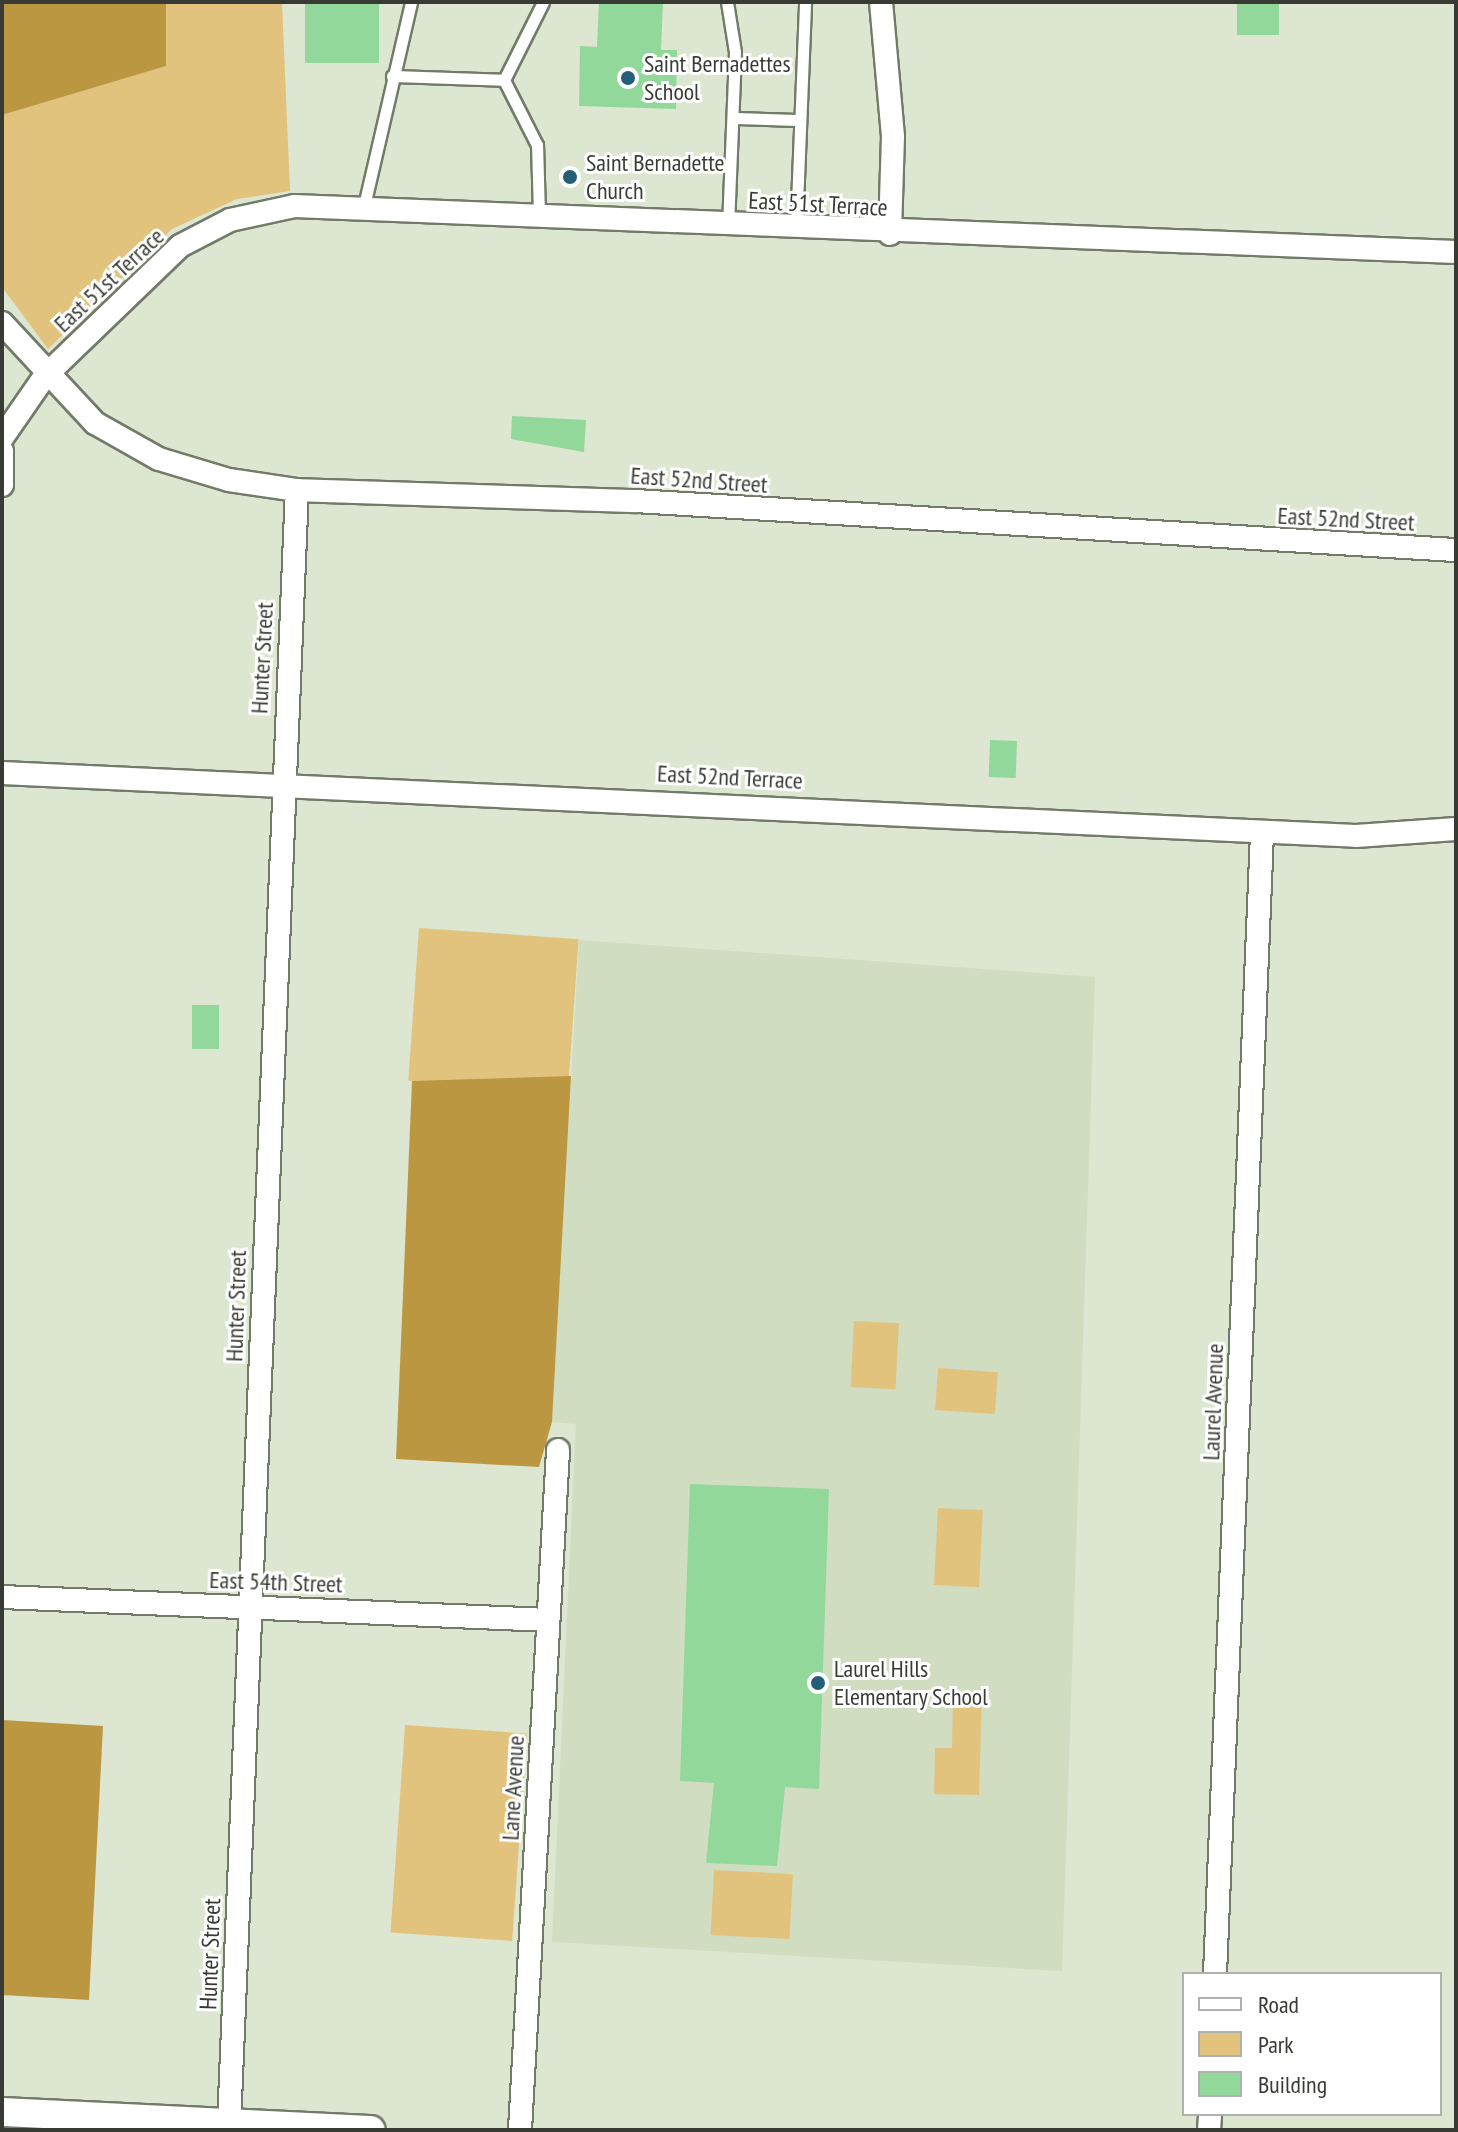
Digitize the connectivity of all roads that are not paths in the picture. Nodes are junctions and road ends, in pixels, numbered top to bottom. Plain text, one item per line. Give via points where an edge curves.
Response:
1 (411, 2) edge
2 (543, 2) edge
3 (727, 2) edge
4 (805, 2) edge
5 (881, 2) edge
6 (392, 76) junction
7 (504, 80) junction
8 (735, 118) junction
9 (798, 120) junction
10 (364, 206) junction
11 (539, 215) junction
12 (728, 226) junction
13 (795, 229) junction
14 (890, 234) junction
15 (1456, 252) edge
16 (2, 323) edge
17 (45, 376) junction
18 (2, 438) edge
19 (2, 451) edge
20 (2, 485) edge
21 (297, 490) junction
22 (1456, 550) edge
23 (2, 773) edge
24 (282, 782) junction
25 (1456, 829) edge
26 (1262, 832) junction
27 (558, 1450) dead end
28 (2, 1597) edge
29 (251, 1607) junction
30 (548, 1620) junction
31 (1215, 1972) edge
32 (2, 2112) edge
33 (149, 2125) edge
34 (229, 2125) junction
35 (371, 2130) edge
36 (520, 2130) edge

1 - 6 lane
2 - 7 lane
3 - 8 lane
4 - 9 lane
5 - 14 street via 893,136
6 - 7 lane
6 - 10 lane
7 - 11 lane via 537,145
8 - 9 lane
8 - 12 lane
9 - 13 lane
10 - 11 street, East 51st Terrace
10 - 17 street, East 51st Terrace via 256,214 180,246
11 - 12 street, East 51st Terrace
12 - 13 street, East 51st Terrace
13 - 14 street, East 51st Terrace
14 - 15 street, East 51st Terrace
16 - 17 street, East 52nd Street
17 - 18 street
17 - 21 street, East 52nd Street via 95,423 159,459
19 - 20 street
21 - 22 street, East 52nd Street via 635,501
21 - 24 street, Hunter Street
23 - 24 street, East 52nd Terrace
24 - 26 street, East 52nd Terrace
24 - 29 street, Hunter Street
25 - 26 street, East 52nd Terrace
26 - 31 street, Laurel Avenue
27 - 30 street, Lane Avenue
28 - 29 street, East 54th Street
29 - 30 street, East 54th Street
29 - 34 street, Hunter Street
30 - 36 street, Lane Avenue
32 - 33 street
33 - 34 street
34 - 35 street

